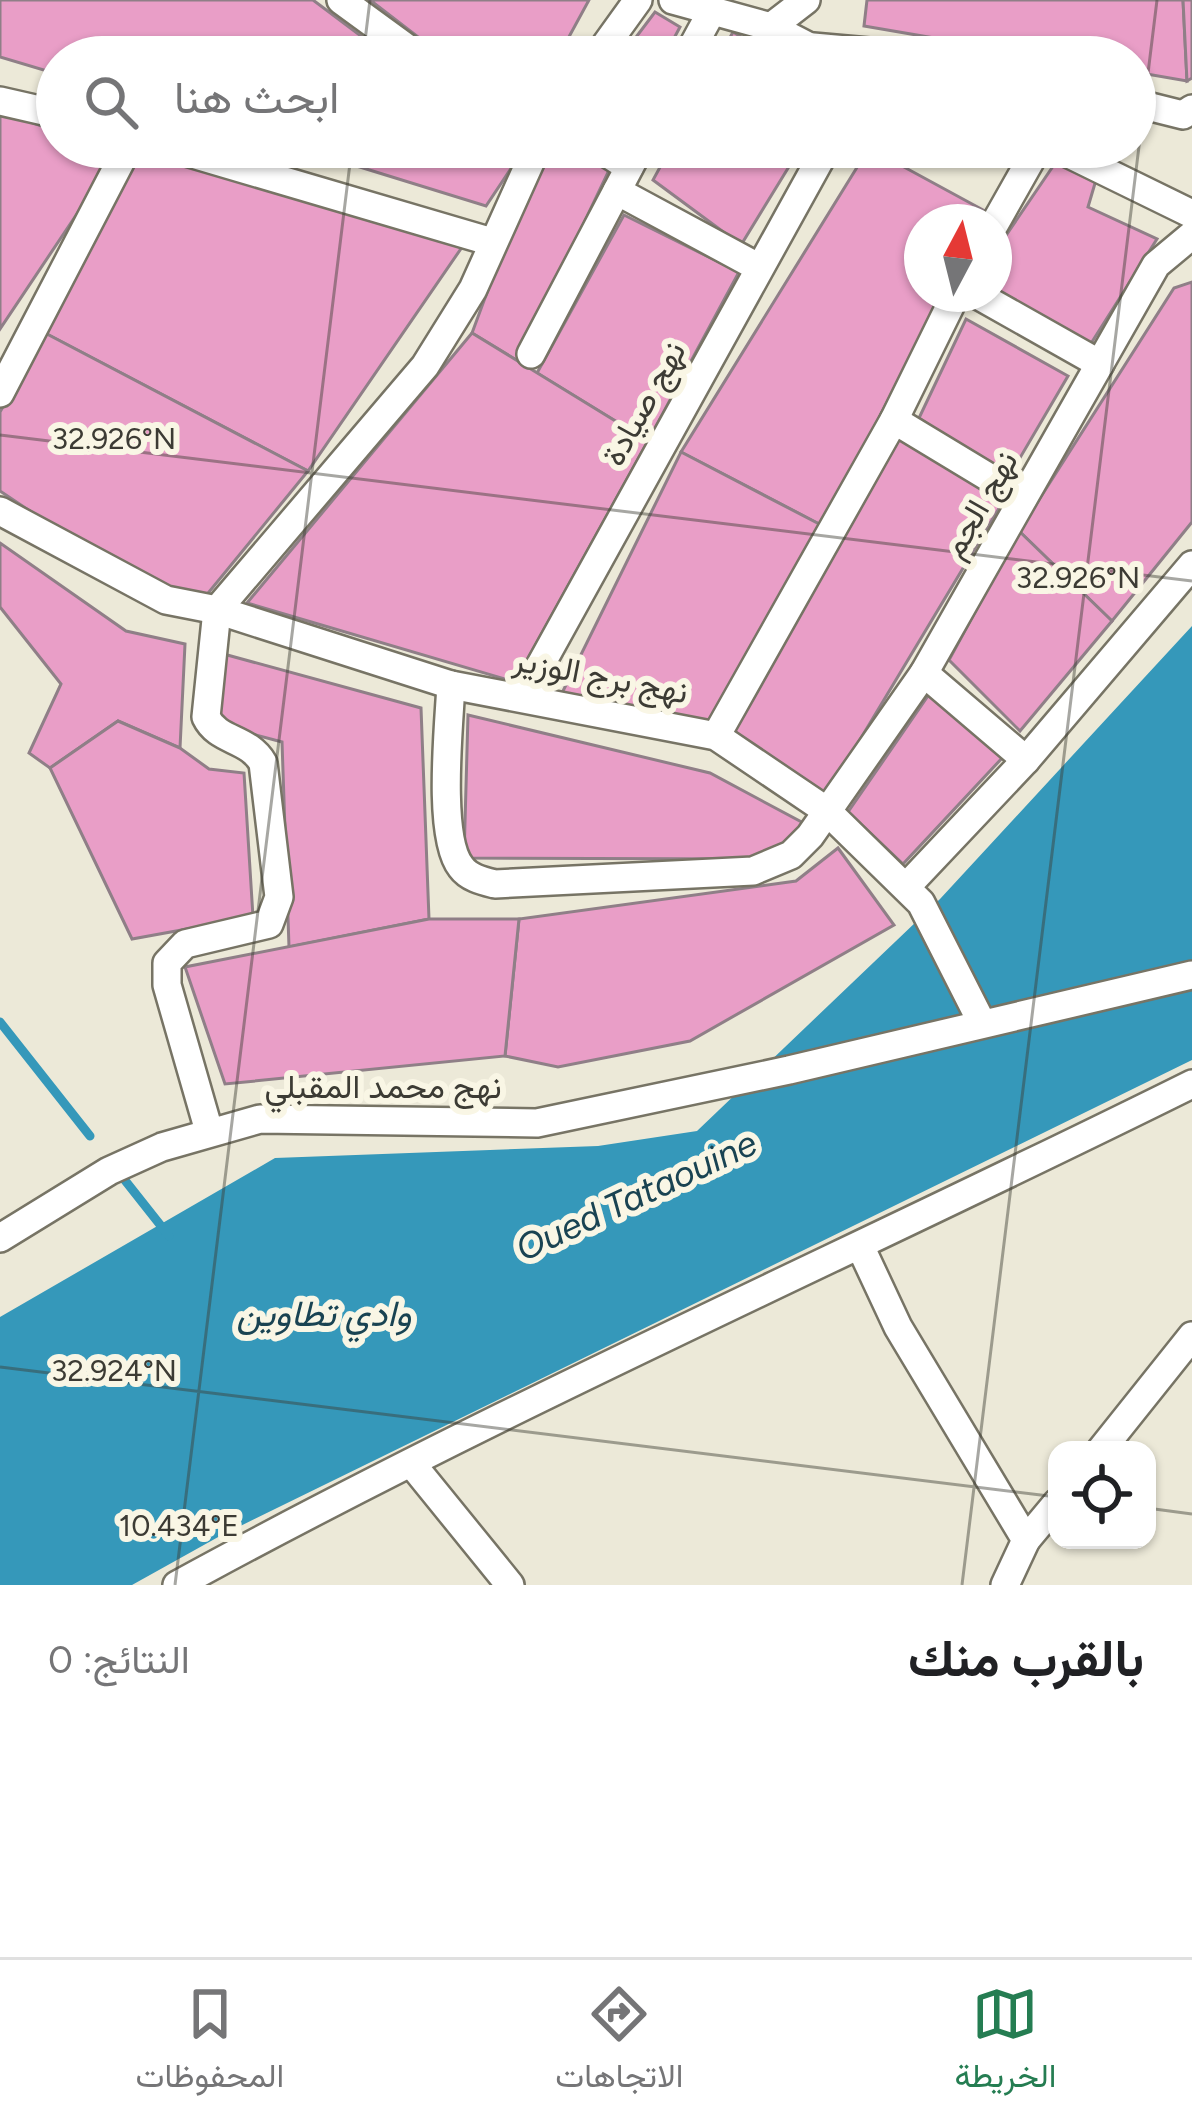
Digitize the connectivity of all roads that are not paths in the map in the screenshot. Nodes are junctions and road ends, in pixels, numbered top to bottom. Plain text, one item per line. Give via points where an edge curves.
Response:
1 (341, 0) edge
2 (638, 0) edge
3 (673, 0) edge
4 (806, 0) edge
5 (712, 9) junction
6 (771, 27) junction
7 (390, 36) edge
8 (612, 36) edge
9 (698, 36) edge
10 (789, 36) edge
11 (0, 100) edge
12 (1156, 108) edge
13 (36, 109) edge
14 (1192, 109) edge
15 (117, 168) edge
16 (240, 168) edge
17 (527, 168) edge
18 (629, 168) edge
19 (815, 168) edge
20 (1027, 168) edge
21 (1098, 168) edge
22 (1006, 204) edge
23 (1192, 214) edge
24 (1192, 235) edge
25 (492, 242) junction
26 (758, 266) junction
27 (947, 312) edge
28 (1008, 312) edge
29 (531, 354) dead end
30 (1100, 364) junction
31 (0, 393) edge
32 (894, 420) junction
33 (1023, 498) junction
34 (0, 512) edge
35 (1192, 565) edge
36 (217, 610) junction
37 (924, 673) junction
38 (452, 685) junction
39 (524, 695) junction
40 (716, 736) junction
41 (1025, 760) junction
42 (827, 811) junction
43 (914, 895) junction
44 (1192, 975) edge
45 (982, 1023) junction
46 (1192, 1084) edge
47 (209, 1131) junction
48 (0, 1238) edge
49 (860, 1248) junction
50 (1192, 1336) edge
51 (1108, 1441) edge
52 (410, 1463) junction
53 (1048, 1514) edge
54 (1026, 1540) junction
55 (177, 1585) edge
56 (510, 1585) edge
57 (1005, 1585) edge

1 - 7 street
2 - 8 street
3 - 5 street
4 - 6 street
5 - 6 street
5 - 9 street
6 - 10 street
11 - 13 street
12 - 14 street via 1183,115
15 - 31 street
16 - 25 street
17 - 25 street
18 - 26 street
18 - 29 street
19 - 26 street, نهج صيادة
20 - 22 street
21 - 23 street
24 - 30 street, نهج الجم via 1156,266
25 - 36 street via 425,366
26 - 39 street, نهج صيادة
27 - 32 street
28 - 30 street
30 - 33 street, نهج الجم
32 - 33 street
32 - 40 street
33 - 37 street, نهج الجم
34 - 36 street, نهج برج الوزير via 146,592
35 - 41 street
36 - 38 street, نهج برج الوزير
36 - 47 street via 206,717 263,763 279,897 269,924 185,944 167,963
37 - 41 street
37 - 42 street, نهج الجم
38 - 39 street, نهج برج الوزير
38 - 42 street, نهج الجم via 450,821 459,866 474,878 495,884 753,871 791,855
39 - 40 street, نهج برج الوزير
40 - 42 street, نهج برج الوزير
41 - 43 street
42 - 43 street, نهج برج الوزير
43 - 45 street, نهج برج الوزير
44 - 45 street, نهج محمد المقبلي
45 - 47 street, نهج محمد المقبلي via 537,1123 260,1119
46 - 49 street
47 - 48 street, نهج محمد المقبلي via 109,1171
49 - 52 street via 645,1344
49 - 54 street via 898,1327
50 - 51 street
52 - 55 street
52 - 56 street
53 - 54 street
54 - 57 street

